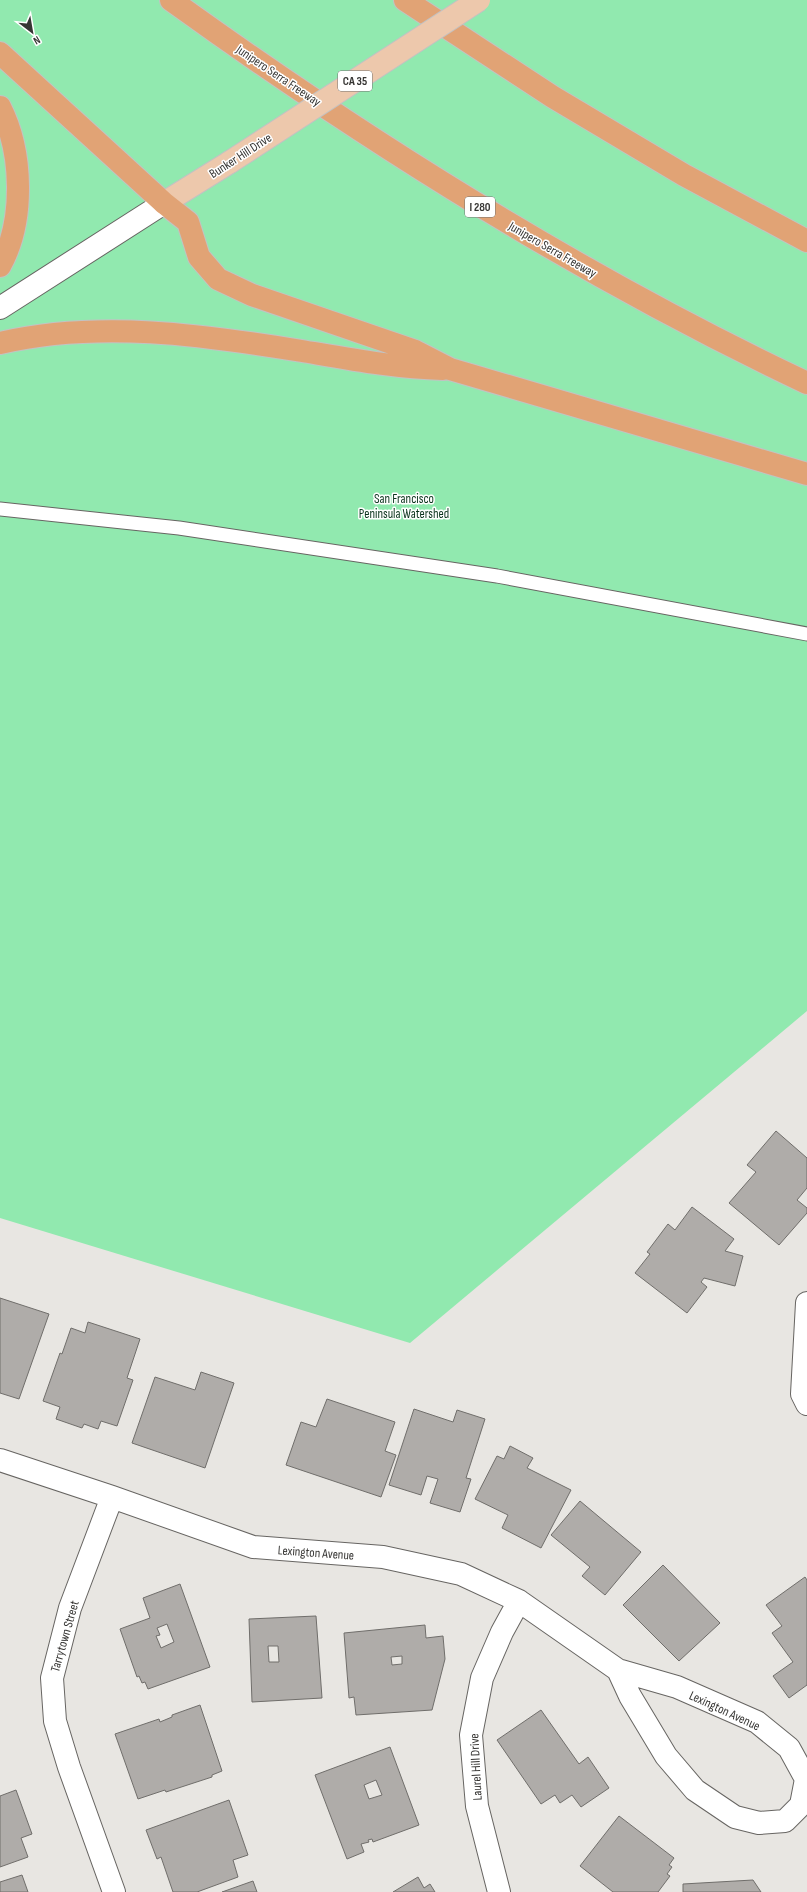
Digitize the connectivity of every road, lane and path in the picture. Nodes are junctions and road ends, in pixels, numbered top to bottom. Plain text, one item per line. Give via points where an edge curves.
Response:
1 (171, 0) edge
2 (405, 0) edge
3 (479, 0) edge
4 (0, 53) edge
5 (0, 107) edge
6 (164, 203) junction
7 (807, 241) edge
8 (0, 266) edge
9 (0, 308) edge
10 (0, 343) edge
11 (450, 369) junction
12 (807, 383) edge
13 (807, 474) edge
14 (0, 509) edge
15 (807, 634) edge
16 (807, 1303) edge
17 (807, 1404) edge
18 (0, 1460) edge
19 (112, 1497) junction
20 (519, 1601) junction
21 (618, 1670) junction
22 (114, 1892) edge
23 (499, 1892) edge

1 - 12 highway, Junipero Serra Freeway / I 280 via 346,121 477,205 612,283
2 - 7 highway via 553,97 664,163
3 - 6 main road, Bunker Hill Drive / CA 35, bridge
4 - 6 highway
5 - 8 highway via 8,124 17,167 17,210 7,254
6 - 9 street, Bunker Hill Drive
6 - 11 highway via 188,222 199,257 218,279 252,295 415,351
10 - 11 highway via 22,338 92,332 161,333 243,342 408,368
11 - 13 highway
14 - 15 lane via 179,528 482,574
16 - 17 street via 802,1394
18 - 19 street, Lexington Avenue
19 - 20 street, Lexington Avenue via 253,1547 383,1557 461,1574
19 - 22 street, Tarrytown Street via 70,1608 52,1678 55,1721
20 - 21 street, Lexington Avenue
20 - 23 street, Laurel Hill Drive via 482,1678 472,1735 477,1806
21 - 21 street, Lexington Avenue via 630,1696 666,1756 695,1790 735,1817 760,1823 785,1821 801,1805 806,1779 789,1748 757,1722 677,1687

